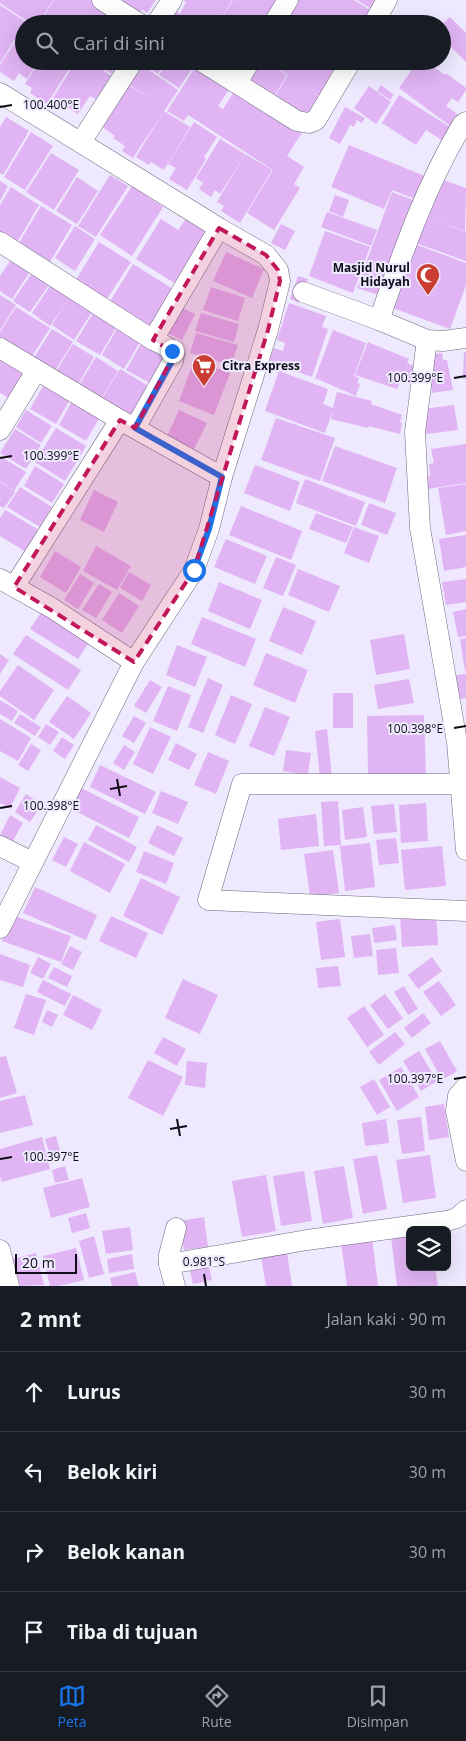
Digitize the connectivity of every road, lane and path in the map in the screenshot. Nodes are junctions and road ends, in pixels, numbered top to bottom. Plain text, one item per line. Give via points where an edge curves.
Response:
1 (102, 0) edge
2 (172, 0) edge
3 (288, 0) edge
4 (387, 0) edge
5 (126, 15) edge
6 (162, 15) edge
7 (279, 15) edge
8 (378, 15) edge
9 (127, 70) edge
10 (216, 70) edge
11 (245, 70) edge
12 (346, 70) edge
13 (237, 83) junction
14 (0, 93) edge
15 (466, 122) edge
16 (81, 142) junction
17 (219, 228) junction
18 (3, 252) edge
19 (292, 287) junction
20 (379, 320) junction
21 (466, 338) edge
22 (153, 340) junction
23 (427, 340) junction
24 (0, 348) edge
25 (36, 371) junction
26 (127, 424) junction
27 (0, 430) edge
28 (222, 477) junction
29 (7, 583) edge
30 (134, 662) junction
31 (461, 784) junction
32 (0, 846) edge
33 (466, 850) edge
34 (32, 862) junction
35 (466, 911) edge
36 (0, 928) edge
37 (466, 1087) edge
38 (466, 1161) edge
39 (466, 1210) edge
40 (176, 1228) dead end
41 (0, 1250) edge
42 (169, 1264) junction
43 (9, 1286) edge
44 (175, 1286) edge

1 - 5 street
2 - 6 street
3 - 7 street
4 - 8 street
9 - 16 street
10 - 13 street
11 - 13 street
12 - 13 street via 316,120 309,123 297,121
14 - 16 street
15 - 20 street via 431,182
16 - 17 street
17 - 19 street via 266,254
17 - 22 street
18 - 22 street
19 - 20 street
19 - 28 street via 268,330
20 - 23 street
21 - 23 street
22 - 26 street via 167,346 174,355
23 - 31 street via 415,432 420,528 457,742
24 - 25 street
25 - 26 street
25 - 27 street
26 - 28 street
26 - 29 street
28 - 30 street via 209,529 194,570
29 - 30 street
30 - 34 street
31 - 33 street
31 - 35 street via 242,784 208,900
32 - 34 street
34 - 36 street
37 - 38 street via 458,1096 456,1111
39 - 42 street via 447,1221 307,1240
40 - 42 street
41 - 43 street
42 - 44 street

